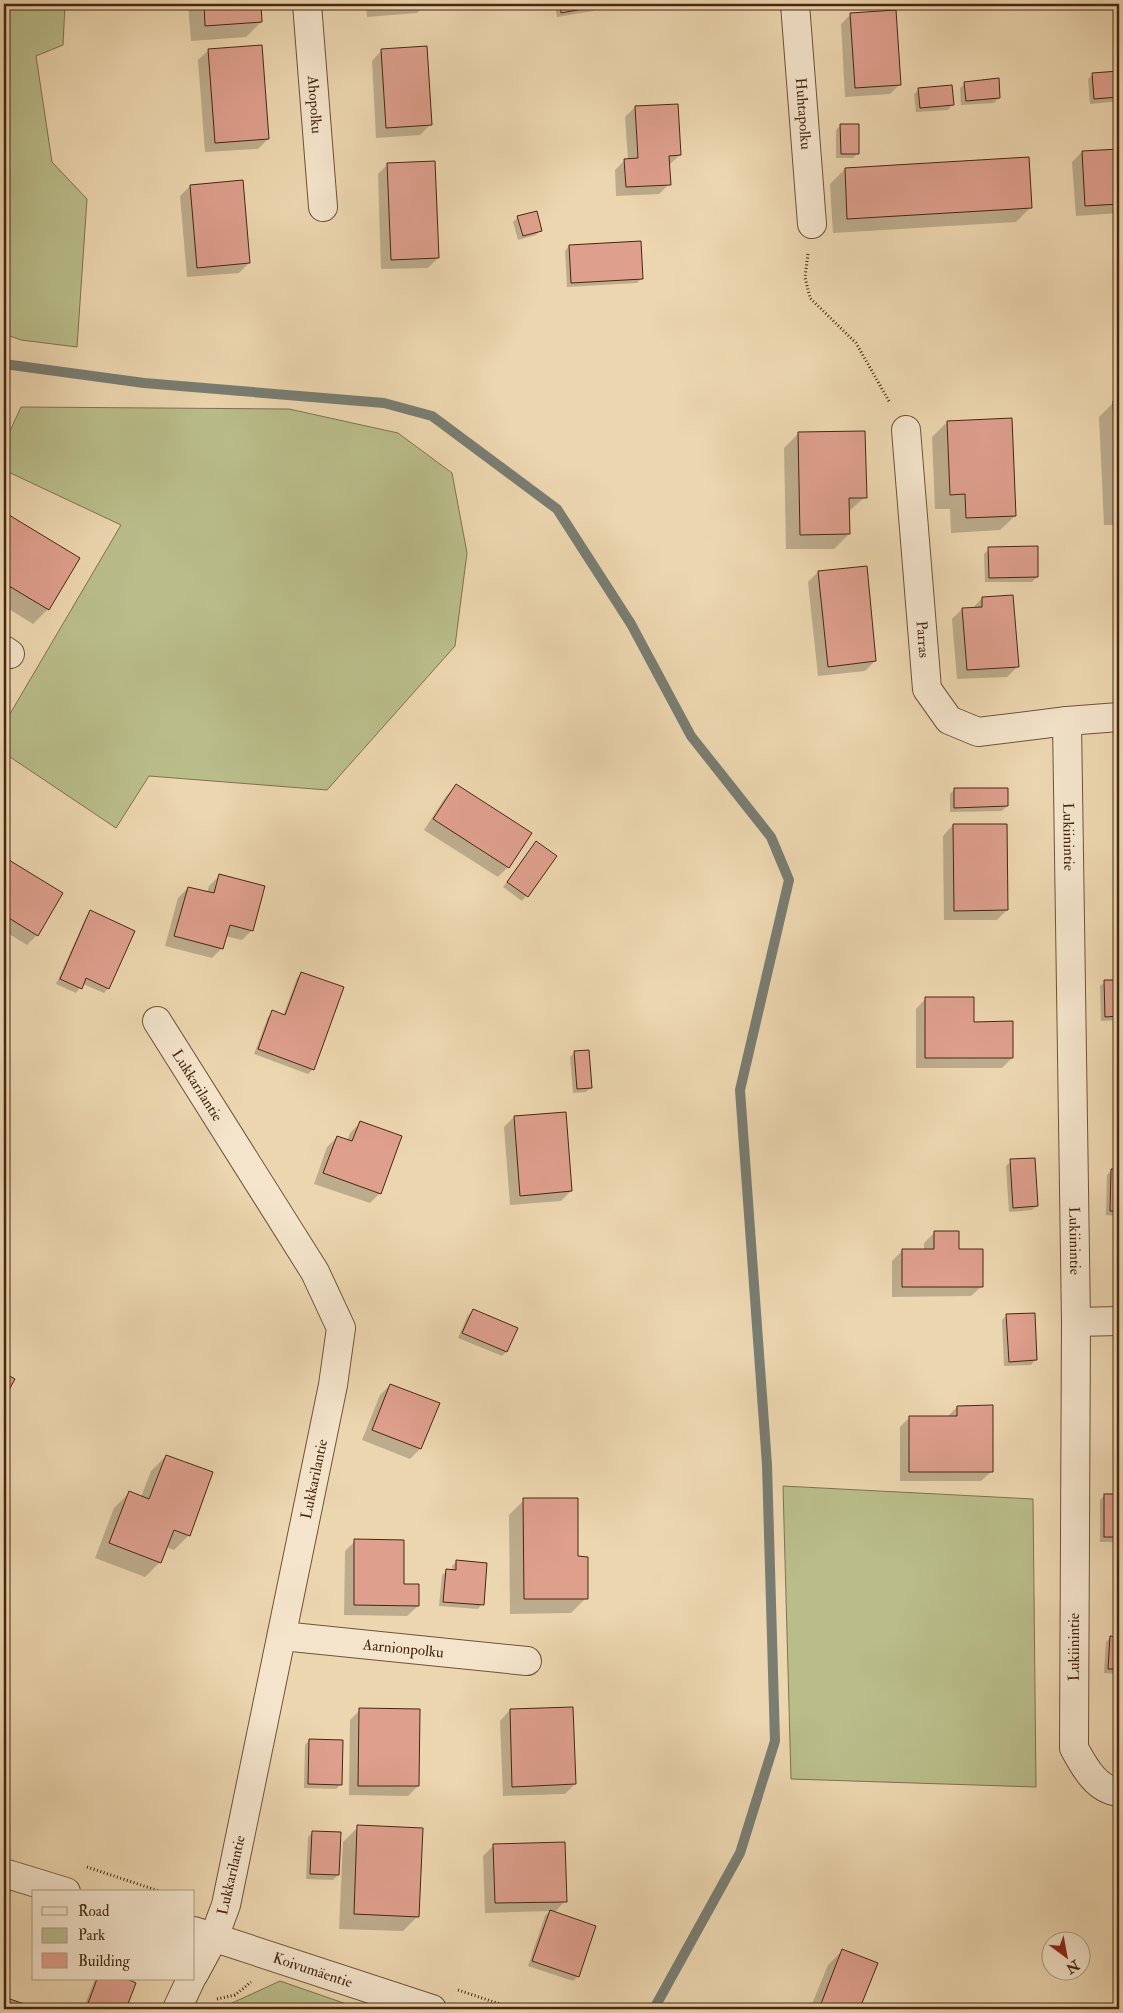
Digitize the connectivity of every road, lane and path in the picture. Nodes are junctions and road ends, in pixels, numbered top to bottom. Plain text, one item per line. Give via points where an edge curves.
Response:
1 (307, 4) edge
2 (796, 4) edge
3 (324, 207) dead end
4 (812, 224) joint
5 (906, 430) joint
6 (1119, 717) edge
7 (1067, 722) junction
8 (158, 1021) dead end
9 (1119, 1321) edge
10 (1076, 1322) junction
11 (282, 1636) junction
12 (527, 1661) dead end
13 (1119, 1792) edge
14 (4, 1873) edge
15 (59, 1890) edge
16 (204, 1934) edge
17 (195, 1970) edge
18 (258, 1977) dead end
19 (191, 1980) edge
20 (215, 1999) dead end
21 (177, 2009) edge
22 (432, 2009) edge

1 - 3 street, Ahopolku
2 - 4 street, Huhtapolku
4 - 5 path via 805,277 810,298 856,343
5 - 7 street, Parras via 927,689 949,720 978,732
6 - 7 street
7 - 10 street, Lukiinintie
8 - 11 street, Lukkarilantie via 315,1272 341,1328 331,1394
9 - 10 street
10 - 13 street, Lukiinintie via 1074,1748 1089,1776
11 - 12 street, Aarnionpolku
11 - 16 street, Lukkarilantie via 226,1905
14 - 15 street
16 - 17 street, Lukkarilantie
16 - 22 street, Koivumäentie
18 - 20 path via 234,1995
19 - 21 street

